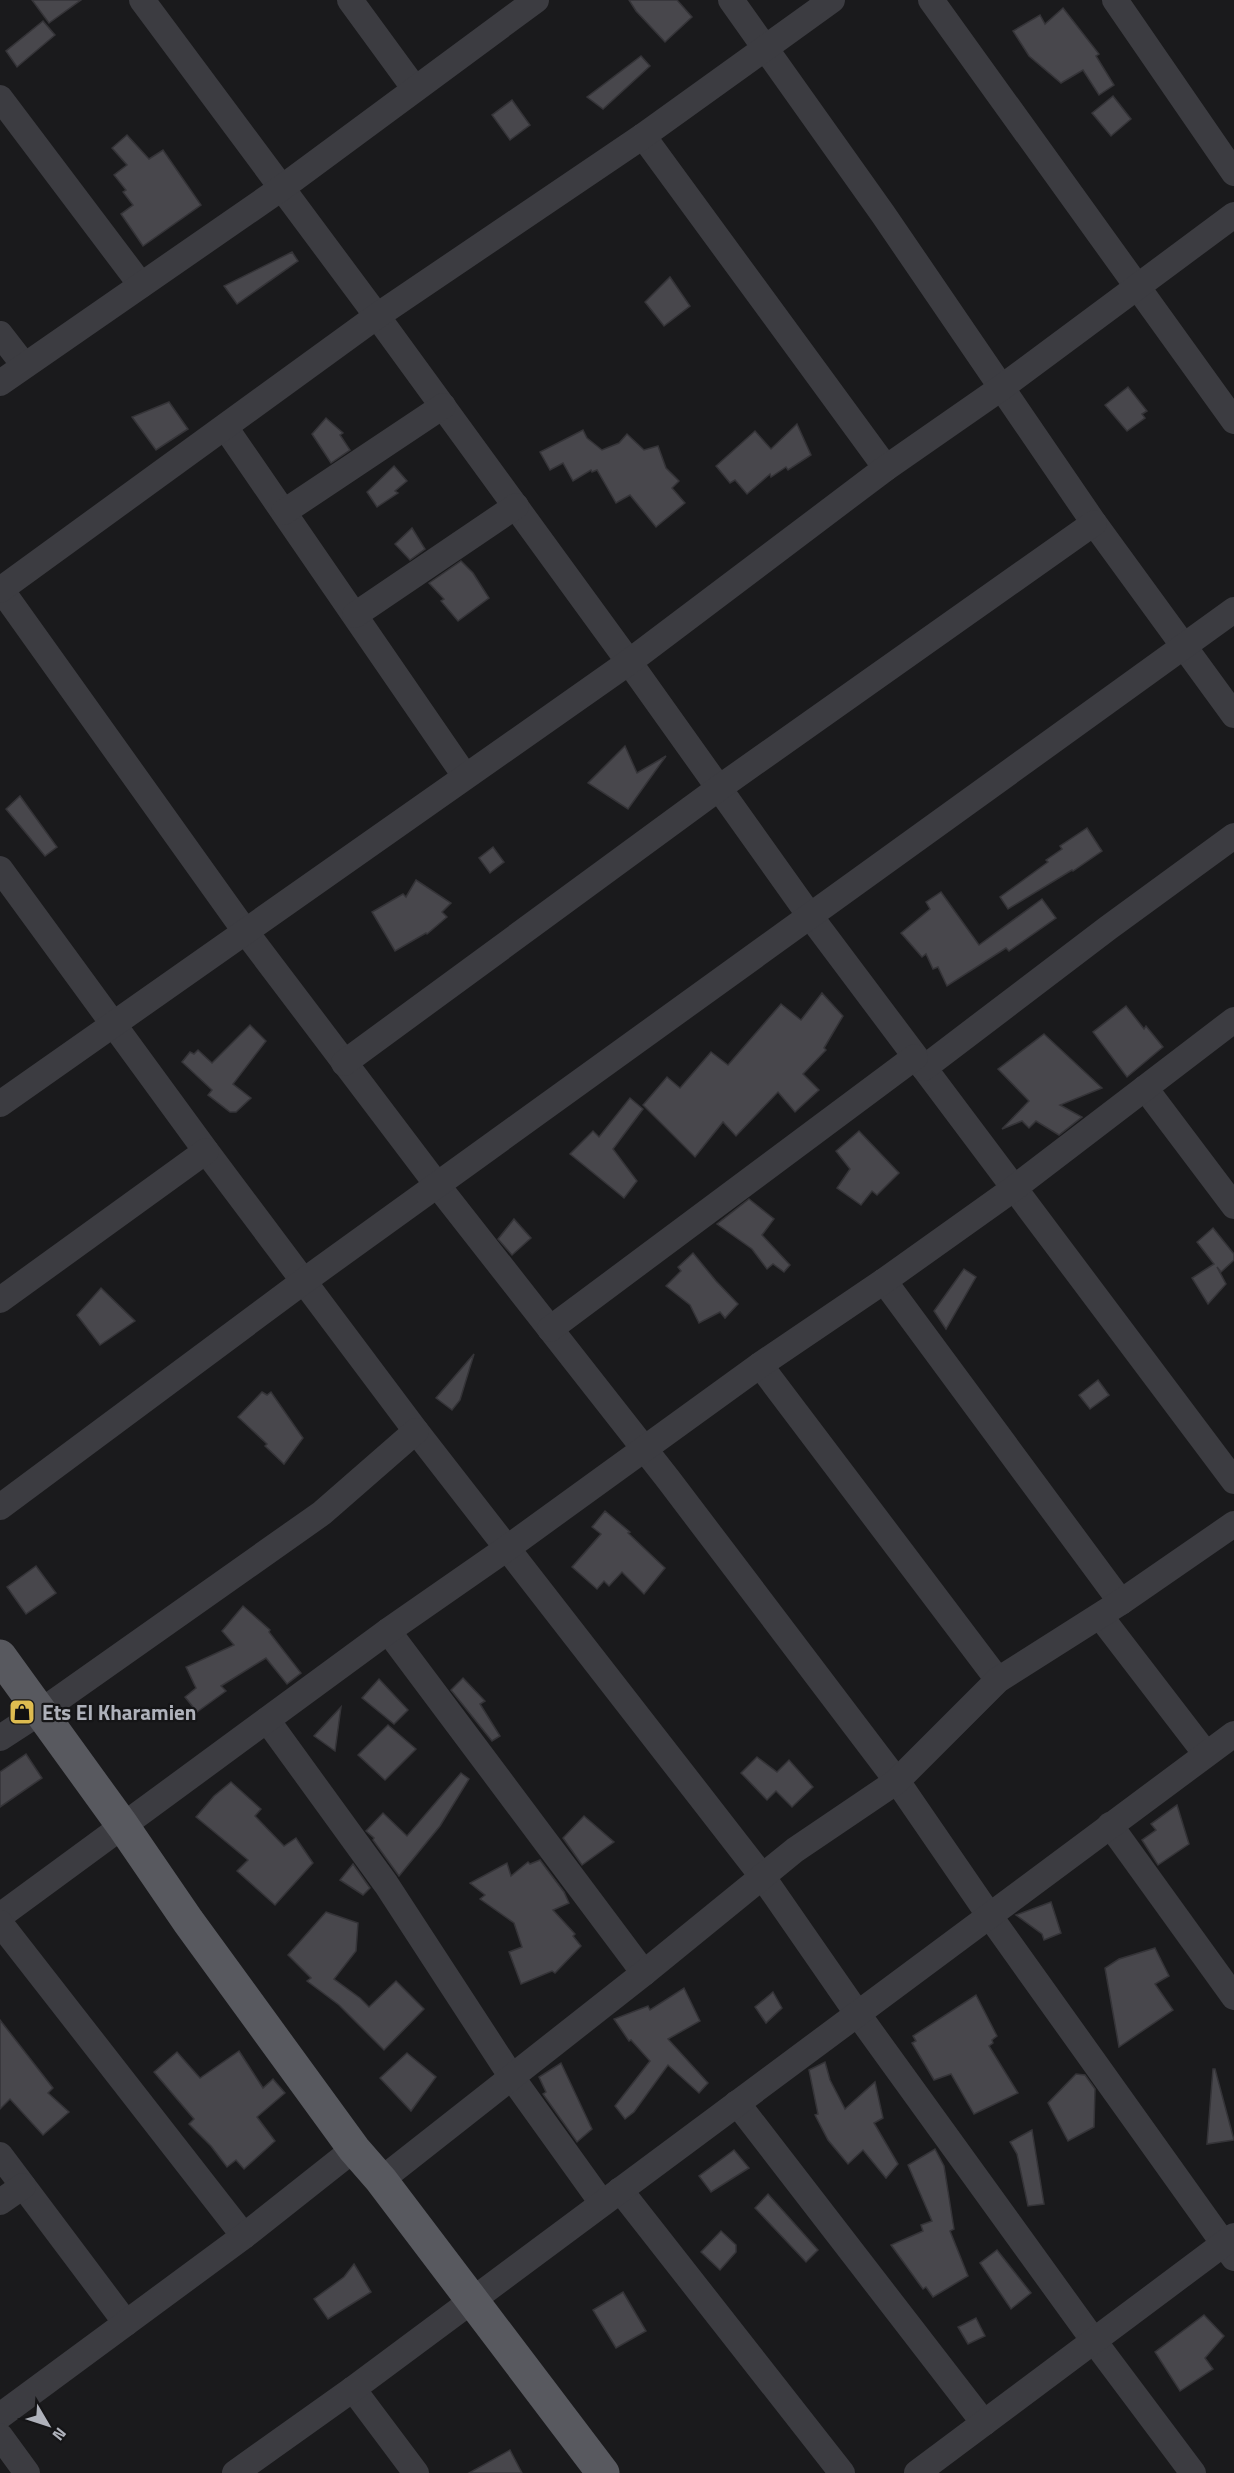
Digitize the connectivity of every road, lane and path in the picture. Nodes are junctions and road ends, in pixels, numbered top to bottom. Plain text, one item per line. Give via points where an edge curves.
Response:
1 (142, 0) edge
2 (350, 0) edge
3 (536, 0) edge
4 (732, 0) edge
5 (832, 0) edge
6 (931, 0) edge
7 (1115, 0) edge
8 (766, 48) junction
9 (416, 89) junction
10 (0, 98) edge
11 (643, 136) junction
12 (1234, 173) edge
13 (283, 187) junction
14 (1234, 215) edge
15 (141, 285) junction
16 (1138, 286) junction
17 (377, 316) junction
18 (0, 333) edge
19 (24, 366) junction
20 (0, 383) edge
21 (1001, 388) junction
22 (442, 406) junction
23 (1230, 407) edge
24 (225, 427) junction
25 (886, 468) junction
26 (516, 506) junction
27 (284, 512) junction
28 (1094, 523) junction
29 (0, 589) edge
30 (1234, 610) edge
31 (355, 615) junction
32 (1184, 648) junction
33 (629, 662) junction
34 (1234, 715) edge
35 (465, 777) junction
36 (719, 788) junction
37 (1234, 836) edge
38 (0, 869) edge
39 (810, 916) junction
40 (245, 931) junction
41 (1234, 1020) edge
42 (114, 1023) junction
43 (920, 1062) junction
44 (345, 1063) junction
45 (1145, 1088) junction
46 (0, 1104) edge
47 (206, 1151) junction
48 (438, 1186) junction
49 (1013, 1189) junction
50 (1234, 1206) edge
51 (304, 1281) junction
52 (884, 1281) junction
53 (0, 1300) edge
54 (550, 1329) junction
55 (760, 1365) junction
56 (417, 1431) junction
57 (644, 1450) junction
58 (1234, 1481) edge
59 (0, 1507) edge
60 (1234, 1524) edge
61 (506, 1549) junction
62 (1121, 1602) junction
63 (1100, 1616) junction
64 (388, 1630) junction
65 (0, 1656) edge
66 (998, 1680) junction
67 (40, 1712) junction
68 (267, 1720) junction
69 (0, 1738) edge
70 (1224, 1746) edge
71 (897, 1781) junction
72 (1110, 1825) junction
73 (123, 1826) junction
74 (762, 1876) junction
75 (989, 1915) junction
76 (0, 1916) edge
77 (0, 1923) edge
78 (644, 1973) junction
79 (1234, 1997) edge
80 (857, 2013) junction
81 (511, 2076) junction
82 (737, 2103) junction
83 (354, 2149) junction
84 (0, 2155) edge
85 (381, 2180) junction
86 (23, 2186) junction
87 (611, 2197) junction
88 (0, 2202) edge
89 (244, 2236) junction
90 (1231, 2246) edge
91 (472, 2300) junction
92 (126, 2323) junction
93 (1094, 2341) junction
94 (353, 2389) junction
95 (3, 2409) edge
96 (984, 2423) junction
97 (0, 2436) edge
98 (27, 2473) edge
99 (235, 2473) edge
100 (416, 2473) edge
101 (603, 2473) edge
102 (842, 2473) edge
103 (917, 2473) edge
104 (1193, 2473) edge

1 - 13 street
2 - 9 street
3 - 9 street
4 - 8 street
5 - 8 street
6 - 16 street
7 - 12 street
8 - 11 street
8 - 21 street
9 - 13 street
10 - 15 street
11 - 17 street
11 - 25 street
13 - 15 street
13 - 17 street
14 - 16 street
15 - 19 street
16 - 21 street
16 - 23 street
17 - 22 street
17 - 24 street
18 - 19 street
19 - 20 street
21 - 25 street
21 - 28 street
22 - 26 street
22 - 27 street
24 - 27 street
24 - 29 street
25 - 33 street
26 - 31 street
26 - 33 street
27 - 31 street
28 - 32 street
28 - 36 street
29 - 40 street
30 - 32 street
31 - 35 street
32 - 34 street
32 - 39 street
33 - 35 street
33 - 36 street
35 - 40 street
36 - 39 street
36 - 44 street
37 - 43 street
38 - 42 street
39 - 43 street
39 - 48 street
40 - 42 street
40 - 44 street
41 - 45 street
42 - 46 street
42 - 47 street
43 - 49 street
43 - 54 street
44 - 48 street
45 - 49 street
45 - 50 street
47 - 51 street
47 - 53 street
48 - 51 street
48 - 54 street
49 - 52 street
49 - 58 street
51 - 56 street
51 - 59 street
52 - 55 street
52 - 62 street
54 - 57 street
55 - 57 street
55 - 66 street
56 - 61 street
56 - 67 street via 322,1513
57 - 61 street
57 - 71 street
60 - 62 street
61 - 64 street
61 - 74 street
62 - 63 street
63 - 66 street
63 - 70 street
64 - 68 street
64 - 78 street
65 - 67 main road
66 - 71 street
67 - 69 street
67 - 73 main road
68 - 73 street
68 - 81 street via 386,1884
70 - 72 street
71 - 74 street via 823,1829
71 - 75 street
72 - 75 street
72 - 79 street
73 - 76 street
73 - 83 main road
74 - 78 street
74 - 80 street
75 - 80 street
75 - 90 street
77 - 89 street
78 - 81 street
80 - 82 street
80 - 93 street
81 - 85 street
81 - 87 street
82 - 87 street
82 - 96 street
83 - 85 main road
83 - 89 street
84 - 86 street
85 - 91 main road
86 - 88 street
86 - 92 street
87 - 91 street
87 - 102 street
89 - 92 street
90 - 93 street
91 - 94 street
91 - 101 main road
92 - 95 street
93 - 96 street
93 - 104 street
94 - 99 street
94 - 100 street
96 - 103 street
97 - 98 street

